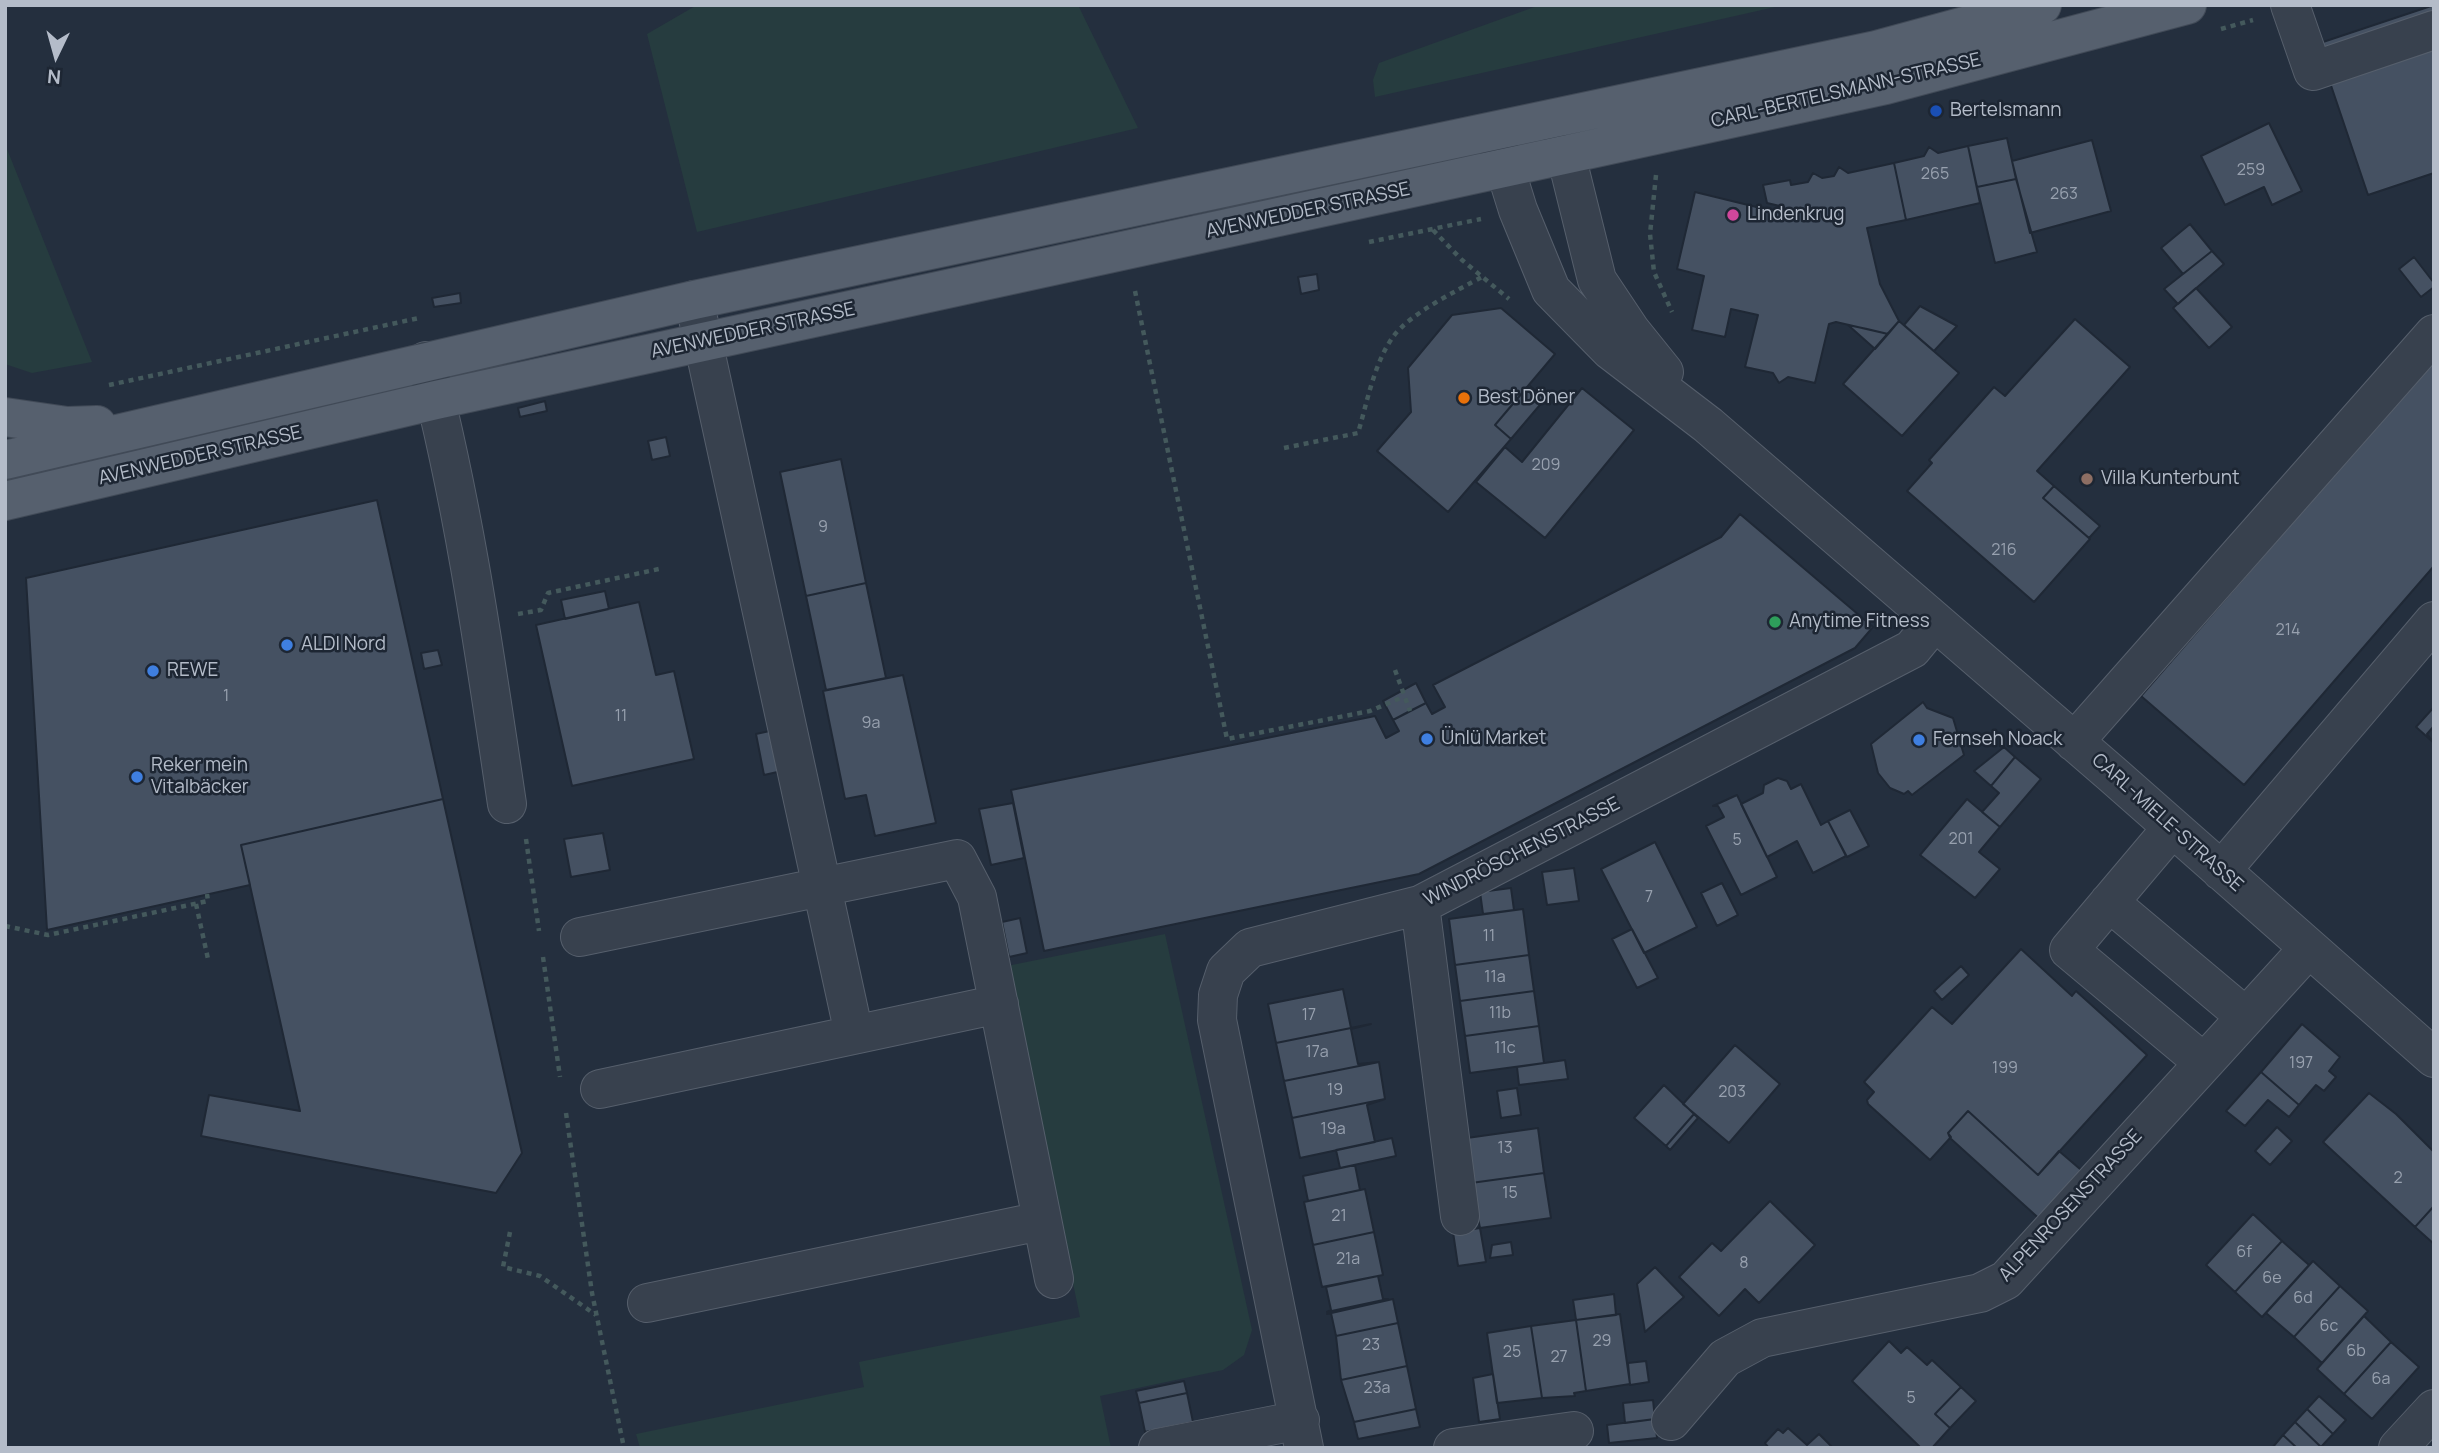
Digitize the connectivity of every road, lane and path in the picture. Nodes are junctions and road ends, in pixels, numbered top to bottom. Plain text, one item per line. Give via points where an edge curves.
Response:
1 (2042, 5) edge
2 (2187, 5) edge
3 (2290, 5) edge
4 (2434, 30) edge
5 (1557, 117) junction
6 (1494, 129) junction
7 (1566, 155) junction
8 (1503, 169) junction
9 (1657, 180) dead end
10 (1482, 276) dead end
11 (1135, 291) dead end
12 (694, 300) junction
13 (1675, 321) dead end
14 (2434, 334) edge
15 (704, 342) junction
16 (426, 361) junction
17 (436, 400) junction
18 (5, 417) edge
19 (162, 423) junction
20 (1707, 425) junction
21 (1284, 448) dead end
22 (5, 460) edge
23 (5, 501) edge
24 (659, 569) dead end
25 (2434, 621) edge
26 (480, 622) junction
27 (1934, 622) junction
28 (1395, 670) dead end
29 (1403, 697) junction
30 (1410, 711) dead end
31 (2074, 741) junction
32 (507, 804) joint
33 (2172, 828) junction
34 (2221, 871) junction
35 (823, 887) junction
36 (207, 894) dead end
37 (2109, 902) junction
38 (195, 904) junction
39 (1420, 905) junction
40 (5, 926) edge
41 (580, 937) dead end
42 (540, 940) dead end
43 (2308, 949) junction
44 (542, 953) dead end
45 (208, 958) dead end
46 (999, 1004) junction
47 (2246, 1017) junction
48 (854, 1034) junction
49 (2434, 1058) edge
50 (2204, 1063) junction
51 (562, 1089) dead end
52 (600, 1089) dead end
53 (564, 1103) dead end
54 (1460, 1216) dead end
55 (1041, 1221) junction
56 (510, 1233) dead end
57 (1054, 1279) dead end
58 (647, 1303) dead end
59 (597, 1315) junction
60 (2434, 1409) edge
61 (1671, 1421) dead end
62 (1574, 1431) dead end
63 (1302, 1434) edge
64 (624, 1448) edge
65 (1158, 1448) edge
66 (1453, 1448) edge
67 (2398, 1448) edge

1 - 5 main road, CARL-BERTELSMANN-STRASSE via 1876,50
2 - 7 main road, CARL-BERTELSMANN-STRASSE via 1886,85
3 - 4 street via 2313,71
5 - 6 main road, CARL-BERTELSMANN-STRASSE
5 - 7 street, CARL-MIELE-STRASSE
6 - 8 street, CARL-MIELE-STRASSE
6 - 12 main road
7 - 8 main road, CARL-BERTELSMANN-STRASSE
7 - 20 street, CARL-MIELE-STRASSE via 1597,280 1630,331
8 - 15 main road, AVENWEDDER STRASSE
8 - 20 street, CARL-MIELE-STRASSE via 1551,290 1610,350
9 - 13 path via 1650,234 1654,272
10 - 21 path via 1439,299 1393,336 1358,433
11 - 29 path via 1227,739 1370,711
12 - 15 street
12 - 16 main road
14 - 31 street
15 - 17 main road, AVENWEDDER STRASSE
15 - 35 street
16 - 17 street
16 - 19 main road
17 - 23 main road, AVENWEDDER STRASSE
17 - 26 street
18 - 19 main road via 67,426
19 - 22 main road
20 - 27 street, CARL-MIELE-STRASSE
24 - 26 path via 548,593 541,610
25 - 34 street
26 - 32 street
27 - 31 street, CARL-MIELE-STRASSE
27 - 39 street, WINDRÖSCHENSTRASSE via 1912,649
28 - 29 path
29 - 30 path
31 - 33 street, CARL-MIELE-STRASSE
32 - 42 path via 523,818
33 - 34 street, CARL-MIELE-STRASSE
33 - 37 street
34 - 43 street, CARL-MIELE-STRASSE
35 - 41 street
35 - 46 street via 957,859 977,897
35 - 48 street
36 - 38 path via 208,901
37 - 47 street
37 - 50 street via 2069,950
38 - 40 path via 48,935
38 - 45 path
39 - 54 street
39 - 63 street, WINDRÖSCHENSTRASSE via 1250,948 1226,971 1218,995 1217,1020
43 - 47 street, ALPENROSENSTRASSE
43 - 49 street, CARL-MIELE-STRASSE
44 - 51 path
46 - 48 street
46 - 55 street
47 - 50 street, ALPENROSENSTRASSE
48 - 52 street
50 - 61 street, ALPENROSENSTRASSE via 2006,1280 1980,1293 1762,1338 1725,1358
53 - 59 path
55 - 57 street
55 - 58 street
56 - 59 path via 503,1267 540,1276
59 - 64 path
60 - 67 street
62 - 66 street
63 - 65 street

